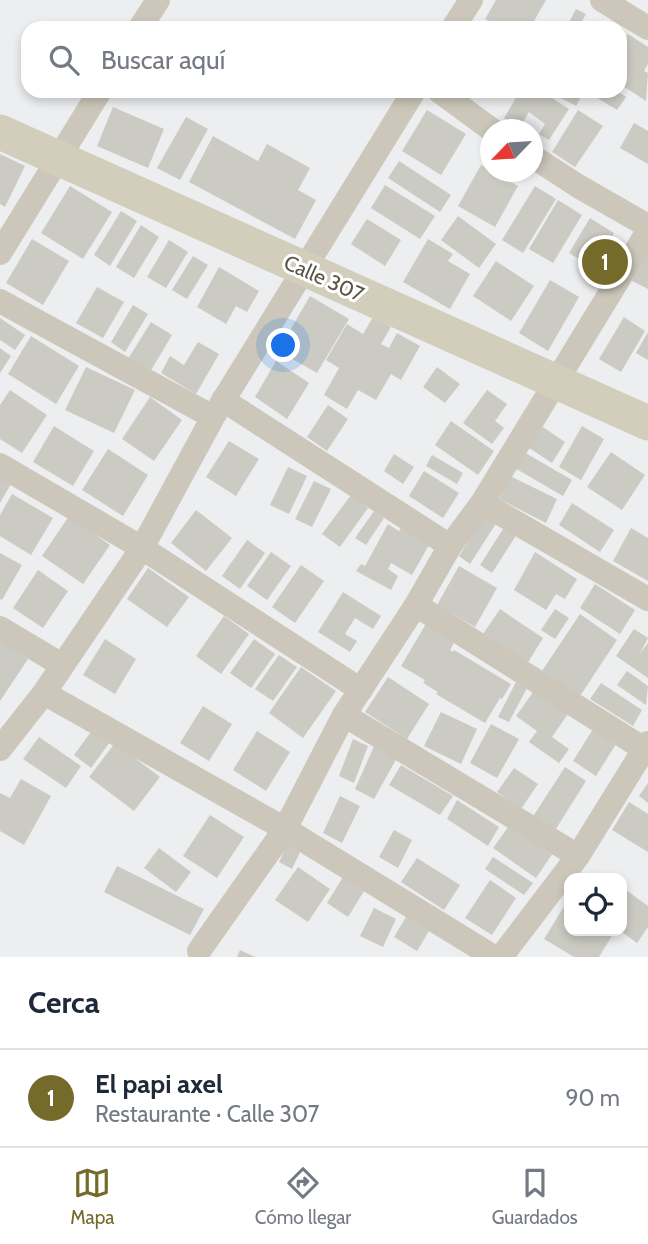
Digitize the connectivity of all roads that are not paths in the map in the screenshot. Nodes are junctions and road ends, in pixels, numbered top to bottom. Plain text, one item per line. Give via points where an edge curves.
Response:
1 (158, 0) edge
2 (471, 0) edge
3 (602, 0) edge
4 (144, 21) edge
5 (458, 21) edge
6 (648, 28) edge
7 (96, 98) edge
8 (410, 98) edge
9 (449, 98) edge
10 (480, 121) edge
11 (0, 132) edge
12 (59, 157) junction
13 (543, 163) edge
14 (648, 226) edge
15 (648, 231) edge
16 (0, 253) edge
17 (303, 269) junction
18 (0, 301) edge
19 (558, 382) junction
20 (218, 409) junction
21 (648, 423) edge
22 (0, 465) edge
23 (482, 503) junction
24 (450, 546) junction
25 (142, 548) junction
26 (648, 599) edge
27 (416, 605) junction
28 (0, 628) edge
29 (62, 665) junction
30 (361, 690) junction
31 (44, 693) junction
32 (344, 715) junction
33 (646, 746) edge
34 (0, 749) edge
35 (285, 829) junction
36 (578, 856) junction
37 (199, 951) dead end
38 (494, 957) edge
39 (501, 957) edge

1 - 4 street
2 - 5 street
3 - 6 street
7 - 12 street
8 - 17 street
9 - 10 street
11 - 12 street, Calle 307
12 - 16 street
12 - 17 street, Calle 307
13 - 14 street
15 - 19 street
17 - 19 street, Calle 307
17 - 20 street
18 - 20 street
19 - 21 street, Calle 307
19 - 23 street
20 - 24 street
20 - 25 street
22 - 25 street
23 - 24 street
23 - 26 street
24 - 27 street
25 - 29 street
25 - 30 street
27 - 30 street
27 - 33 street
28 - 29 street
29 - 31 street
30 - 32 street
31 - 34 street
31 - 35 street
32 - 35 street
32 - 36 street
33 - 36 street
35 - 37 street
35 - 38 street
36 - 39 street

